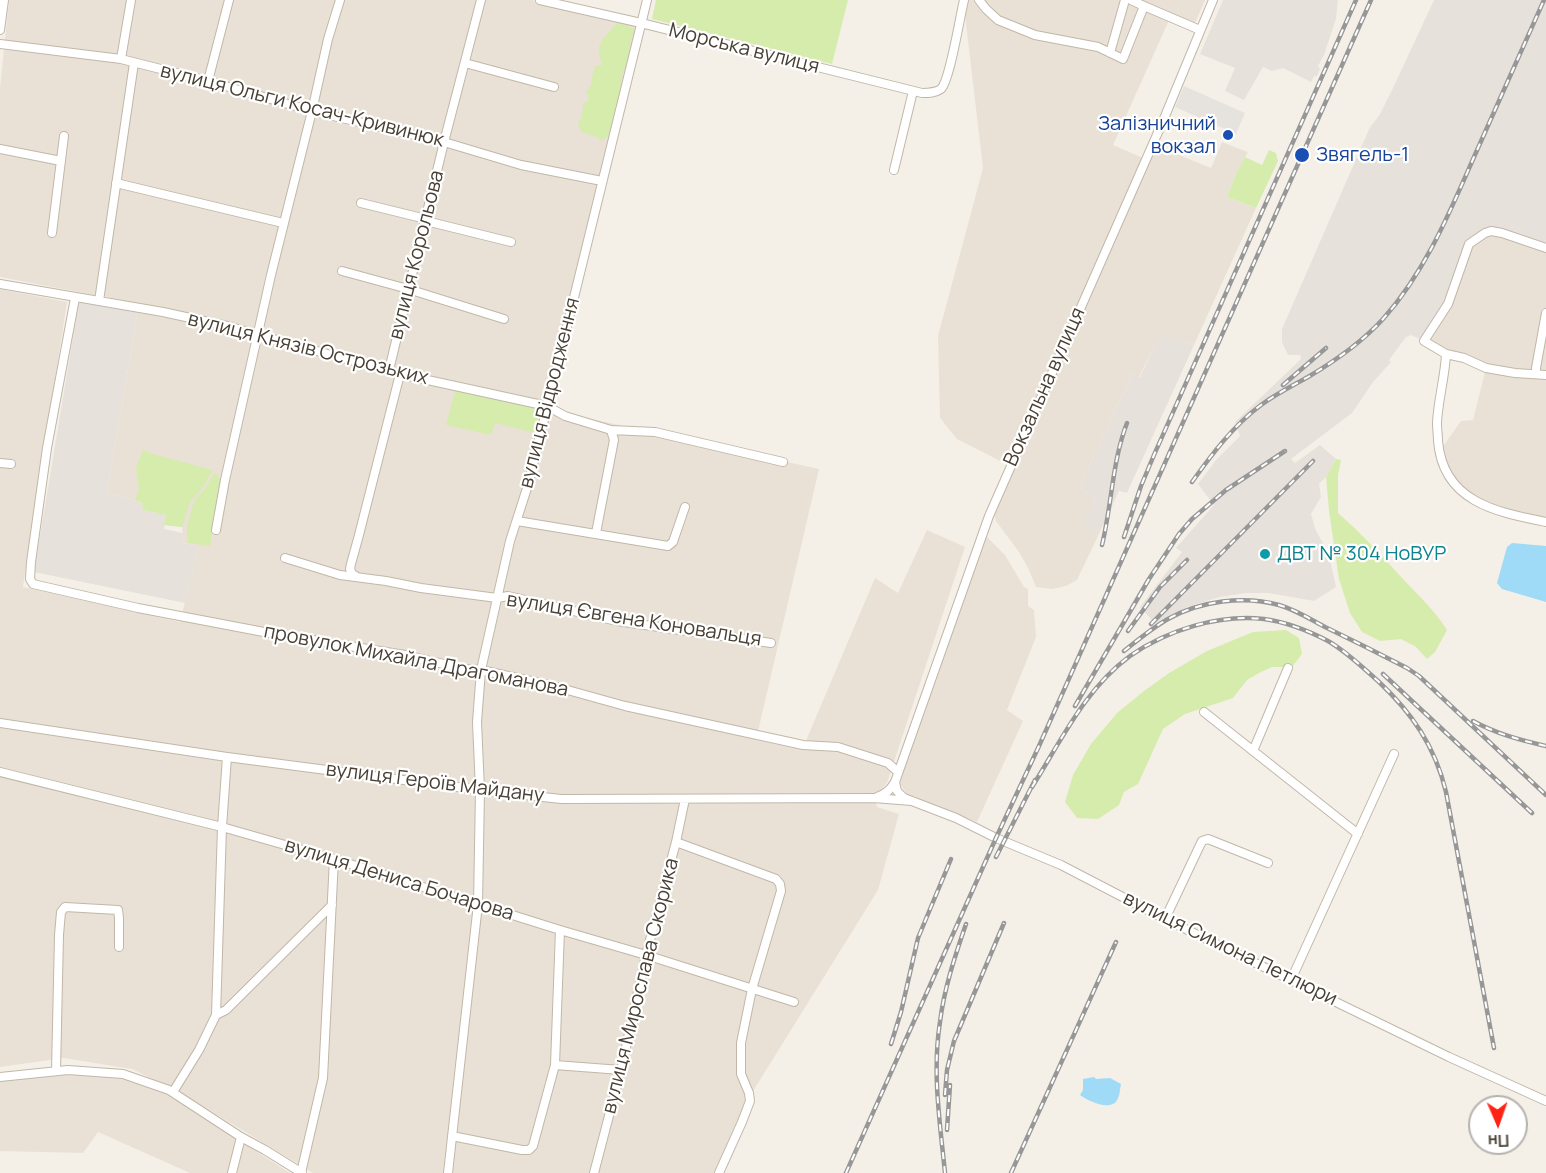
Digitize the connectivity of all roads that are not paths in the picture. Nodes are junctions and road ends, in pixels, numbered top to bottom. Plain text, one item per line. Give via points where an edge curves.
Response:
1 (3, 0) edge
2 (130, 0) edge
3 (229, 0) edge
4 (340, 0) edge
5 (481, 0) edge
6 (540, 0) edge
7 (647, 0) edge
8 (964, 0) edge
9 (979, 0) edge
10 (1125, 0) edge
11 (1131, 0) edge
12 (1213, 0) edge
13 (1144, 6) junction
14 (641, 23) junction
15 (0, 30) edge
16 (1200, 30) junction
17 (0, 44) edge
18 (1110, 53) junction
19 (121, 59) junction
20 (134, 63) junction
21 (465, 63) junction
22 (208, 81) junction
23 (554, 87) dead end
24 (913, 91) junction
25 (312, 111) junction
26 (64, 136) dead end
27 (444, 142) junction
28 (0, 149) edge
29 (61, 161) junction
30 (894, 170) dead end
31 (602, 182) junction
32 (116, 183) junction
33 (361, 203) dead end
34 (426, 220) junction
35 (284, 223) junction
36 (52, 233) dead end
37 (511, 242) dead end
38 (1546, 248) edge
39 (342, 271) dead end
40 (0, 284) edge
41 (408, 289) junction
42 (75, 298) junction
43 (99, 301) junction
44 (1546, 313) edge
45 (504, 319) dead end
46 (258, 335) junction
47 (1446, 354) junction
48 (389, 370) junction
49 (400, 374) junction
50 (1536, 374) junction
51 (1546, 375) edge
52 (547, 406) junction
53 (611, 430) junction
54 (783, 462) dead end
55 (0, 463) edge
56 (11, 464) dead end
57 (685, 507) dead end
58 (517, 521) junction
59 (1546, 522) edge
60 (216, 530) dead end
61 (596, 533) junction
62 (285, 558) dead end
63 (360, 578) junction
64 (497, 598) junction
65 (771, 643) dead end
66 (1288, 668) dead end
67 (481, 670) junction
68 (1204, 712) dead end
69 (0, 723) edge
70 (1253, 751) junction
71 (1394, 754) dead end
72 (227, 758) junction
73 (0, 772) edge
74 (898, 772) junction
75 (895, 782) junction
76 (480, 790) junction
77 (873, 798) junction
78 (686, 799) junction
79 (912, 801) junction
80 (222, 827) junction
81 (1358, 834) junction
82 (676, 842) junction
83 (334, 859) junction
84 (1268, 863) dead end
85 (478, 904) junction
86 (332, 905) junction
87 (1165, 919) junction
88 (560, 930) junction
89 (119, 947) dead end
90 (646, 955) junction
91 (1291, 980) junction
92 (752, 989) junction
93 (794, 1002) dead end
94 (216, 1015) junction
95 (555, 1065) junction
96 (621, 1070) junction
97 (57, 1071) junction
98 (0, 1077) edge
99 (173, 1092) junction
100 (1546, 1101) edge
101 (452, 1136) junction
102 (241, 1137) junction
103 (232, 1173) edge
104 (302, 1173) edge
105 (448, 1173) edge
106 (594, 1173) edge
107 (719, 1173) edge

1 - 15 street
2 - 19 street
3 - 22 street
4 - 25 street
5 - 21 street, вулиця Корольова
6 - 14 street, Морська вулиця
7 - 14 street, вулиця Відродження
8 - 24 street, Морська вулиця via 944,83 934,93
9 - 18 street via 998,20 1035,35 1098,47
10 - 18 street
11 - 13 street
12 - 16 street, Вокзальна вулиця
13 - 16 street
13 - 18 street via 1123,59
14 - 24 street, Морська вулиця
14 - 31 street, вулиця Відродження
16 - 74 street, Вокзальна вулиця via 989,516
17 - 19 street, вулиця Ольги Косач-Кривинюк
19 - 20 street, вулиця Ольги Косач-Кривинюк
20 - 22 street, вулиця Ольги Косач-Кривинюк
20 - 32 street
21 - 23 street
21 - 27 street, вулиця Корольова
22 - 25 street, вулиця Ольги Косач-Кривинюк
24 - 30 street
25 - 27 street, вулиця Ольги Косач-Кривинюк
25 - 35 street
26 - 29 street
27 - 31 street, вулиця Ольги Косач-Кривинюк via 521,165
27 - 34 street, вулиця Корольова
28 - 29 street
29 - 36 street
31 - 52 street, вулиця Відродження
32 - 35 street
32 - 43 street
33 - 34 street
34 - 37 street
34 - 41 street, вулиця Корольова
35 - 46 street
38 - 47 street via 1491,231 1469,244 1448,304 1424,341
39 - 41 street
40 - 42 street, вулиця Князів Острозьких
41 - 45 street
41 - 48 street, вулиця Корольова
42 - 43 street, вулиця Князів Острозьких
42 - 67 street, провулок Михайла Драгоманова via 31,562 33,584 138,608
43 - 46 street, вулиця Князів Острозьких
44 - 50 street
46 - 48 street, вулиця Князів Острозьких
46 - 60 street
47 - 50 street via 1486,368
47 - 59 street via 1437,423 1439,452 1452,482 1488,508
48 - 49 street, вулиця Князів Острозьких
49 - 52 street, вулиця Князів Острозьких
49 - 63 street via 350,569
50 - 51 street
52 - 53 street, вулиця Князів Острозьких via 565,416
52 - 58 street, вулиця Відродження
53 - 54 street, вулиця Князів Острозьких via 655,432
53 - 61 street via 614,440
55 - 56 street
57 - 61 street via 674,542 668,546
58 - 61 street
58 - 64 street, вулиця Відродження
62 - 63 street, вулиця Євгена Коновальця
63 - 64 street, вулиця Євгена Коновальця
64 - 65 street, вулиця Євгена Коновальця via 508,596 617,621
64 - 67 street, вулиця Відродження
66 - 70 street
67 - 74 street, провулок Михайла Драгоманова via 803,745 838,747 888,763
67 - 76 street, вулиця Відродження via 477,722
68 - 70 street
69 - 72 street, вулиця Героїв Майдану
70 - 81 street
71 - 81 street
72 - 76 street, вулиця Героїв Майдану
72 - 80 street
73 - 80 street, вулиця Дениса Бочарова
74 - 75 street, Вокзальна вулиця
75 - 77 street via 884,795
75 - 79 street via 897,791
76 - 78 street, вулиця Героїв Майдану via 561,799
76 - 85 street, вулиця Відродження
77 - 78 street, вулиця Героїв Майдану
77 - 79 street, вулиця Героїв Майдану
78 - 82 street, вулиця Мирослава Скорика
79 - 87 street, вулиця Симона Петлюри via 1061,865
80 - 83 street, вулиця Дениса Бочарова
80 - 94 street
81 - 91 street
82 - 90 street, вулиця Мирослава Скорика
82 - 92 street via 776,879 780,884
83 - 85 street, вулиця Дениса Бочарова
83 - 86 street
84 - 87 street via 1208,839 1202,841
85 - 88 street, вулиця Дениса Бочарова
85 - 101 street, вулиця Відродження
86 - 94 street via 226,1010
86 - 104 street via 323,1078
87 - 91 street, вулиця Симона Петлюри
88 - 90 street, вулиця Дениса Бочарова
88 - 95 street
89 - 97 street via 118,910 65,907 61,912
90 - 92 street, вулиця Дениса Бочарова
90 - 96 street, вулиця Мирослава Скорика
91 - 100 street, вулиця Симона Петлюри
92 - 93 street, вулиця Дениса Бочарова
92 - 107 street via 741,1043 741,1074 750,1101
94 - 99 street
95 - 96 street
95 - 101 street via 529,1150
96 - 106 street, вулиця Мирослава Скорика
97 - 98 street
97 - 99 street via 123,1074
99 - 102 street
101 - 105 street, вулиця Відродження
102 - 103 street
102 - 104 street

